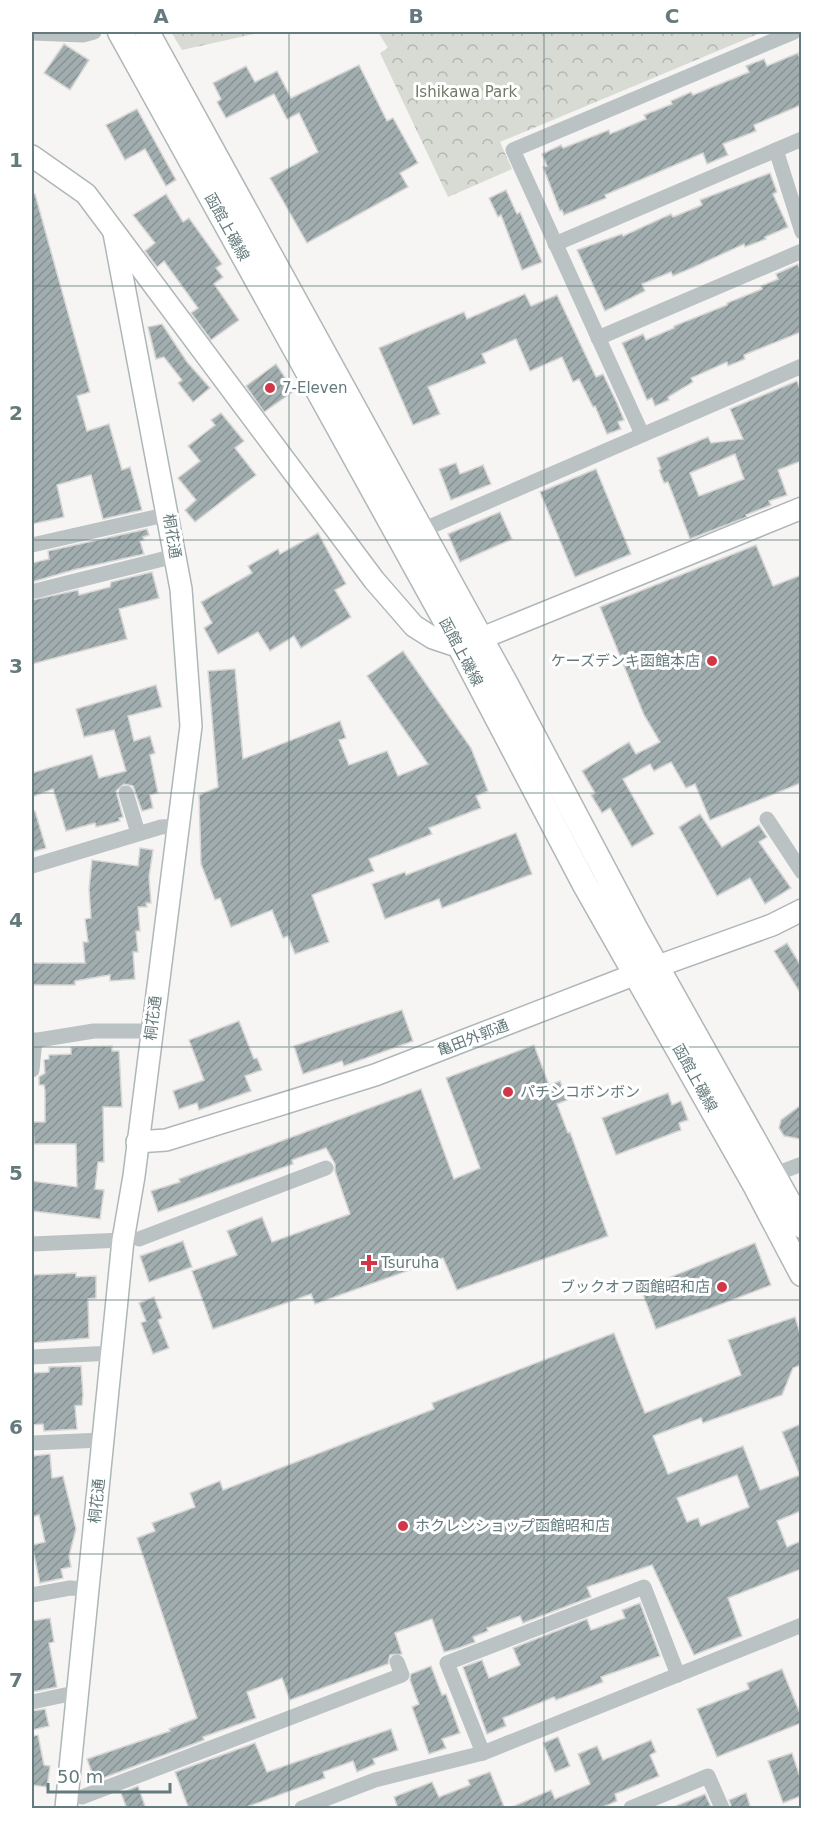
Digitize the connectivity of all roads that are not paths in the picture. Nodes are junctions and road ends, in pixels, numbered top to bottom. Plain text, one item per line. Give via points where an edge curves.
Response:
1 (94, 32) edge
2 (120, 32) edge
3 (147, 32) edge
4 (794, 32) edge
5 (32, 33) edge
6 (801, 139) edge
7 (776, 150) junction
8 (32, 156) edge
9 (114, 232) junction
10 (801, 232) edge
11 (555, 244) junction
12 (801, 251) edge
13 (598, 338) junction
14 (801, 366) edge
15 (642, 434) junction
16 (801, 508) edge
17 (169, 513) junction
18 (420, 531) junction
19 (32, 544) edge
20 (175, 556) junction
21 (35, 591) dead end
22 (469, 642) junction
23 (126, 793) dead end
24 (767, 819) dead end
25 (178, 826) junction
26 (138, 833) junction
27 (32, 866) edge
28 (801, 872) edge
29 (801, 910) edge
30 (647, 970) junction
31 (151, 1031) junction
32 (33, 1041) edge
33 (32, 1070) edge
34 (137, 1142) junction
35 (801, 1164) edge
36 (326, 1168) dead end
37 (764, 1178) junction
38 (801, 1226) edge
39 (131, 1239) junction
40 (32, 1244) edge
41 (801, 1274) edge
42 (112, 1353) junction
43 (32, 1357) edge
44 (103, 1440) junction
45 (32, 1443) edge
46 (88, 1589) junction
47 (32, 1595) edge
48 (801, 1625) edge
49 (396, 1662) dead end
50 (678, 1675) junction
51 (79, 1692) junction
52 (32, 1702) edge
53 (483, 1753) junction
54 (74, 1803) edge
55 (302, 1809) edge
56 (631, 1809) edge
57 (722, 1809) edge

1 - 5 street
2 - 22 main road, 函館上磯線
3 - 18 main road, 函館上磯線
4 - 11 street via 513,150
6 - 7 street
7 - 10 street
7 - 11 street
8 - 9 street via 86,194
9 - 17 street, 桐花通
9 - 22 street via 374,580 414,626 434,638
11 - 13 street
12 - 13 street
13 - 15 street
14 - 15 street
15 - 18 street
16 - 22 street
17 - 19 street
17 - 20 street, 桐花通
18 - 22 main road, 函館上磯線
20 - 21 street
20 - 25 street, 桐花通 via 191,726
22 - 30 main road, 函館上磯線 via 584,883
23 - 26 street
24 - 28 street
25 - 26 street
25 - 31 street, 桐花通
26 - 27 street
29 - 30 street, 亀田外郭通 via 772,925
30 - 34 street, 亀田外郭通 via 375,1075 166,1140
30 - 37 main road, 函館上磯線
31 - 32 street via 94,1031
31 - 34 street, 桐花通
32 - 33 street
34 - 39 street, 桐花通
35 - 37 street
36 - 39 street
37 - 38 main road, 函館上磯線
37 - 41 main road, 函館上磯線
39 - 40 street
39 - 42 street, 桐花通
42 - 43 street
42 - 44 street, 桐花通
44 - 45 street
44 - 46 street, 桐花通
46 - 47 street
46 - 51 street, 桐花通
48 - 50 street
49 - 54 street via 402,1675
50 - 53 street
50 - 53 street via 644,1587 447,1663
51 - 52 street
51 - 54 street, 桐花通
53 - 55 street via 375,1780
56 - 57 street via 708,1776

